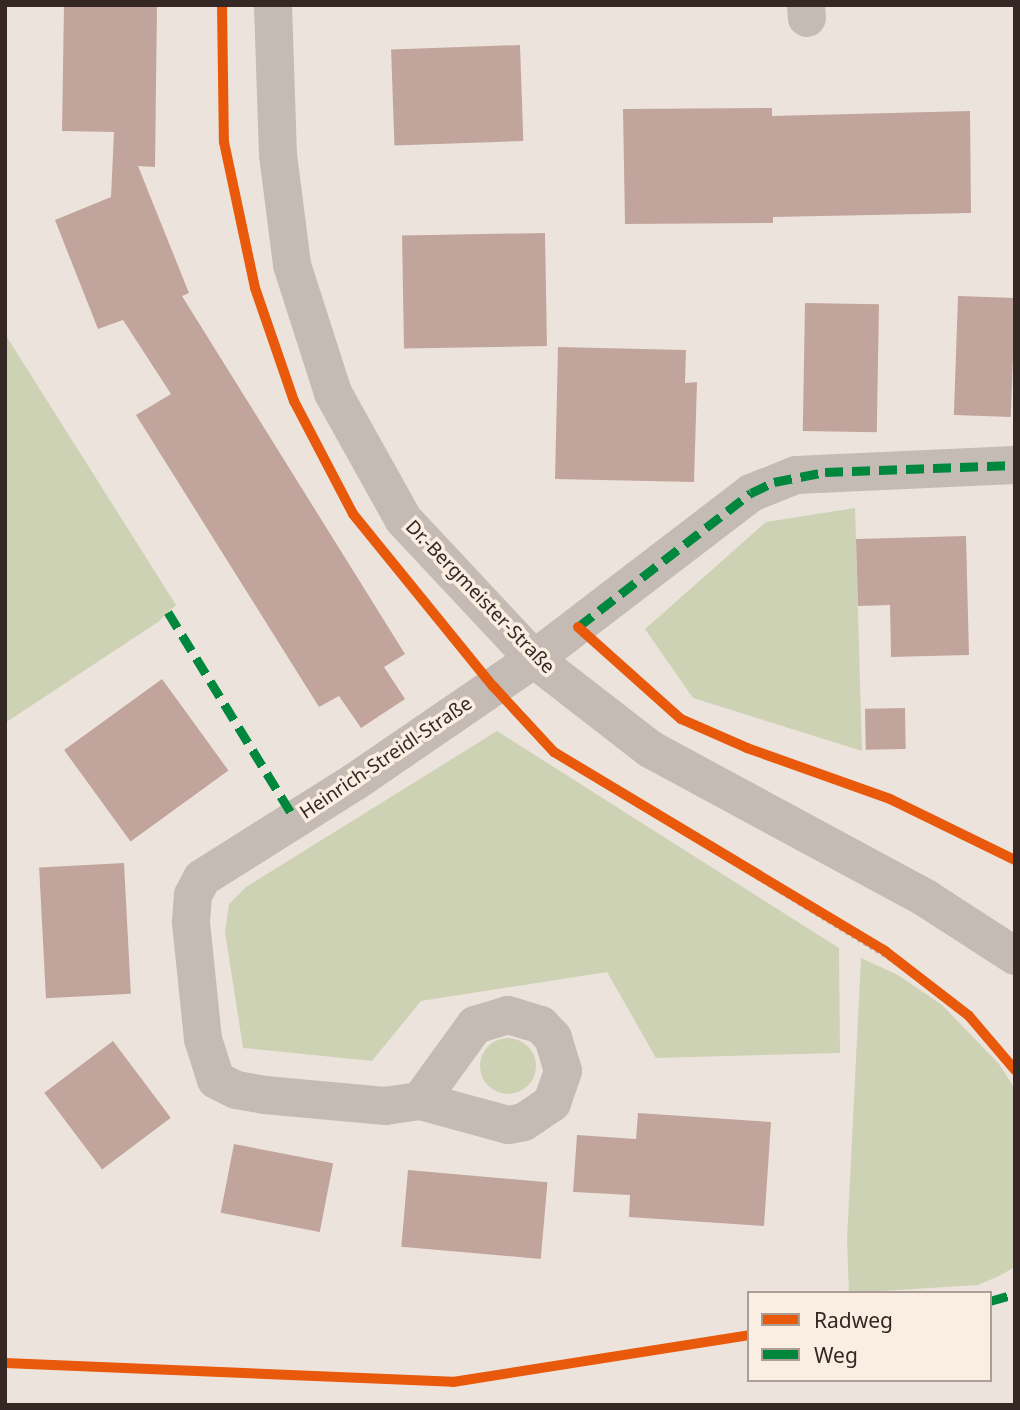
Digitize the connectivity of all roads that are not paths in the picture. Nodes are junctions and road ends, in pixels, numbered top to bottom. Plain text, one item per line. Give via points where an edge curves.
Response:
1 (273, 5) edge
2 (1015, 465) edge
3 (534, 659) junction
4 (1015, 956) edge
5 (420, 1101) dead end

1 - 3 street, Dr.-Bergmeister-Straße via 278,155 292,265 333,393 403,519
2 - 3 street, Heinrich-Streidl-Straße via 825,472 774,482 751,493
3 - 4 street, Dr.-Bergmeister-Straße via 650,749 905,886
3 - 5 street, Heinrich-Streidl-Straße via 356,781 219,866 202,878 193,895 191,922 203,1039 216,1080 236,1090 265,1095 385,1105

